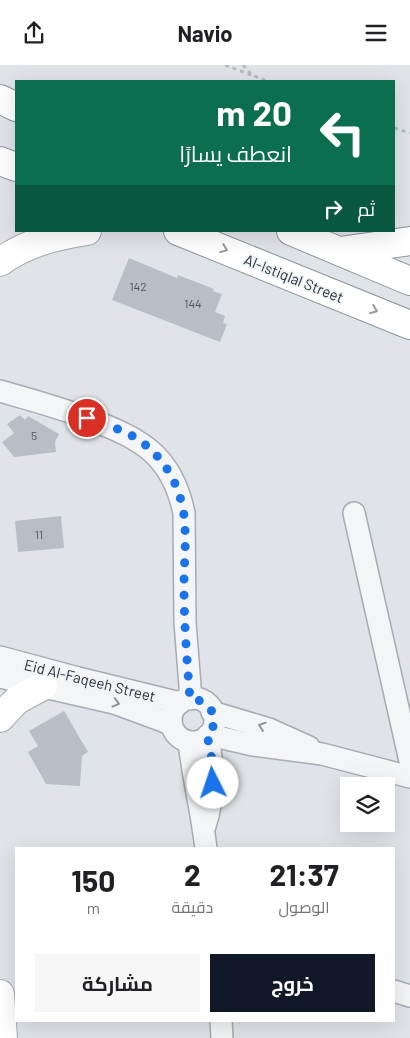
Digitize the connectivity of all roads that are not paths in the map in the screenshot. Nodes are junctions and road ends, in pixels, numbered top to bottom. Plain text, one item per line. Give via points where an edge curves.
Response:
1 (0, 99) edge
2 (15, 106) edge
3 (0, 161) edge
4 (15, 167) edge
5 (82, 232) edge
6 (180, 232) edge
7 (293, 232) edge
8 (410, 241) edge
9 (338, 251) junction
10 (0, 262) edge
11 (410, 281) edge
12 (410, 325) edge
13 (0, 391) edge
14 (354, 513) dead end
15 (0, 657) edge
16 (0, 677) edge
17 (78, 686) junction
18 (43, 687) junction
19 (185, 701) junction
20 (212, 712) junction
21 (0, 718) edge
22 (171, 724) junction
23 (202, 738) junction
24 (322, 754) junction
25 (410, 761) edge
26 (410, 777) edge
27 (205, 839) edge
28 (395, 991) edge
29 (0, 994) edge
30 (410, 996) edge
31 (221, 1022) edge
32 (3, 1038) edge
33 (222, 1038) edge

1 - 2 main road
3 - 4 main road
5 - 10 main road via 35,242
6 -> 12 main road, Al-Istiqlal Street
7 - 9 main road
8 - 9 main road
9 - 11 main road
13 - 19 street via 122,431 148,448 168,471 181,498 184,513
14 - 25 street
15 - 17 street, Eid Al-Faqeeh Street
16 - 18 street, Eid Al-Faqeeh Street
17 - 18 street, Eid Al-Faqeeh Street
17 - 19 street, Eid Al-Faqeeh Street
17 -> 22 street, Eid Al-Faqeeh Street
18 - 21 main road via 17,701
19 - 20 street via 203,701
19 - 22 street via 173,710
20 - 23 street via 214,724
24 -> 20 street via 269,729
22 - 23 street via 177,736
23 - 24 street
23 - 27 street via 194,785
24 - 26 street
28 - 30 street
29 - 32 main road
31 - 33 street

